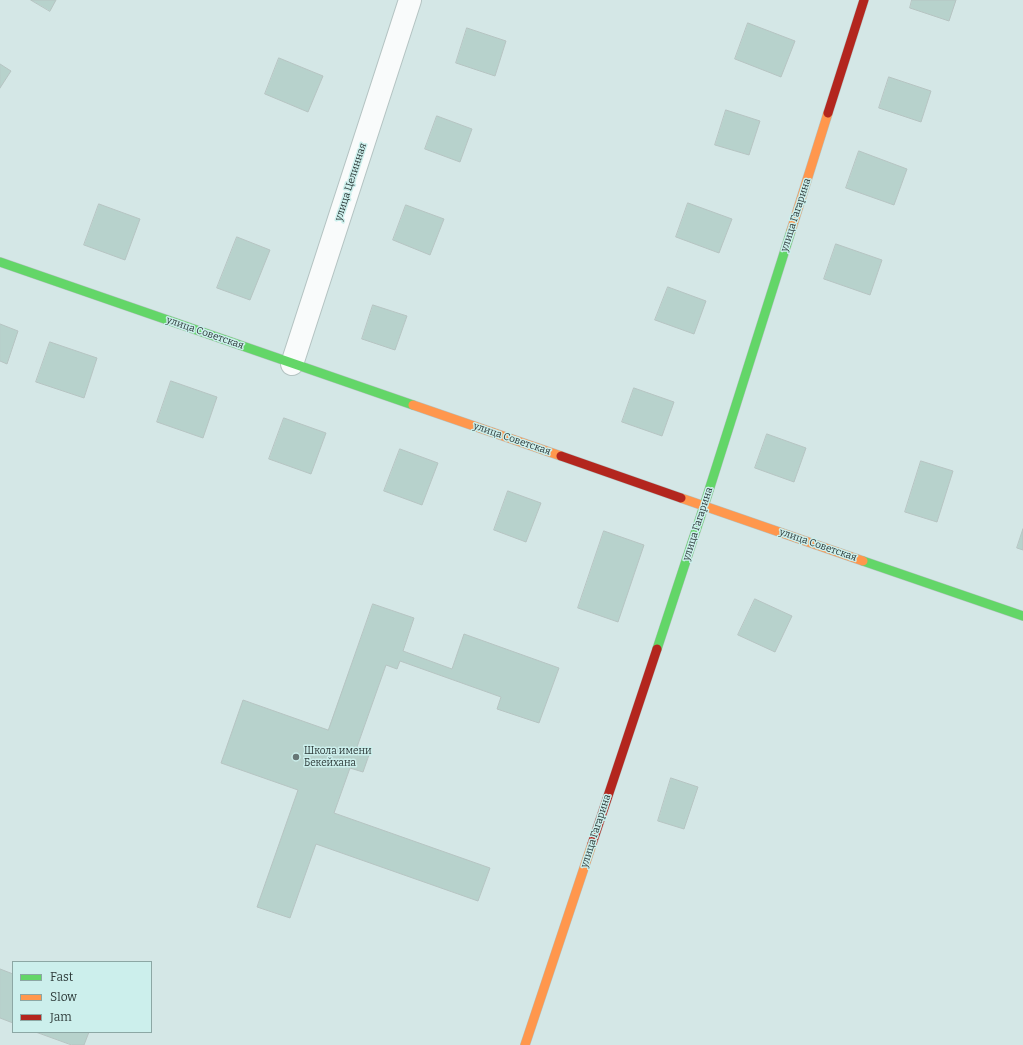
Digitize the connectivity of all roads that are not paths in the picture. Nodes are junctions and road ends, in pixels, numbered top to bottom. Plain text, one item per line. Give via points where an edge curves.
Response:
1 (410, 0) edge
2 (864, 0) edge
3 (0, 262) edge
4 (292, 364) junction
5 (704, 506) junction
6 (1023, 616) edge
7 (524, 1045) edge

1 - 4 street, улица Целинная
2 - 5 street, улица Гагарина
3 - 4 street, улица Советская
4 - 5 street, улица Советская
5 - 6 street, улица Советская
5 - 7 street, улица Гагарина

